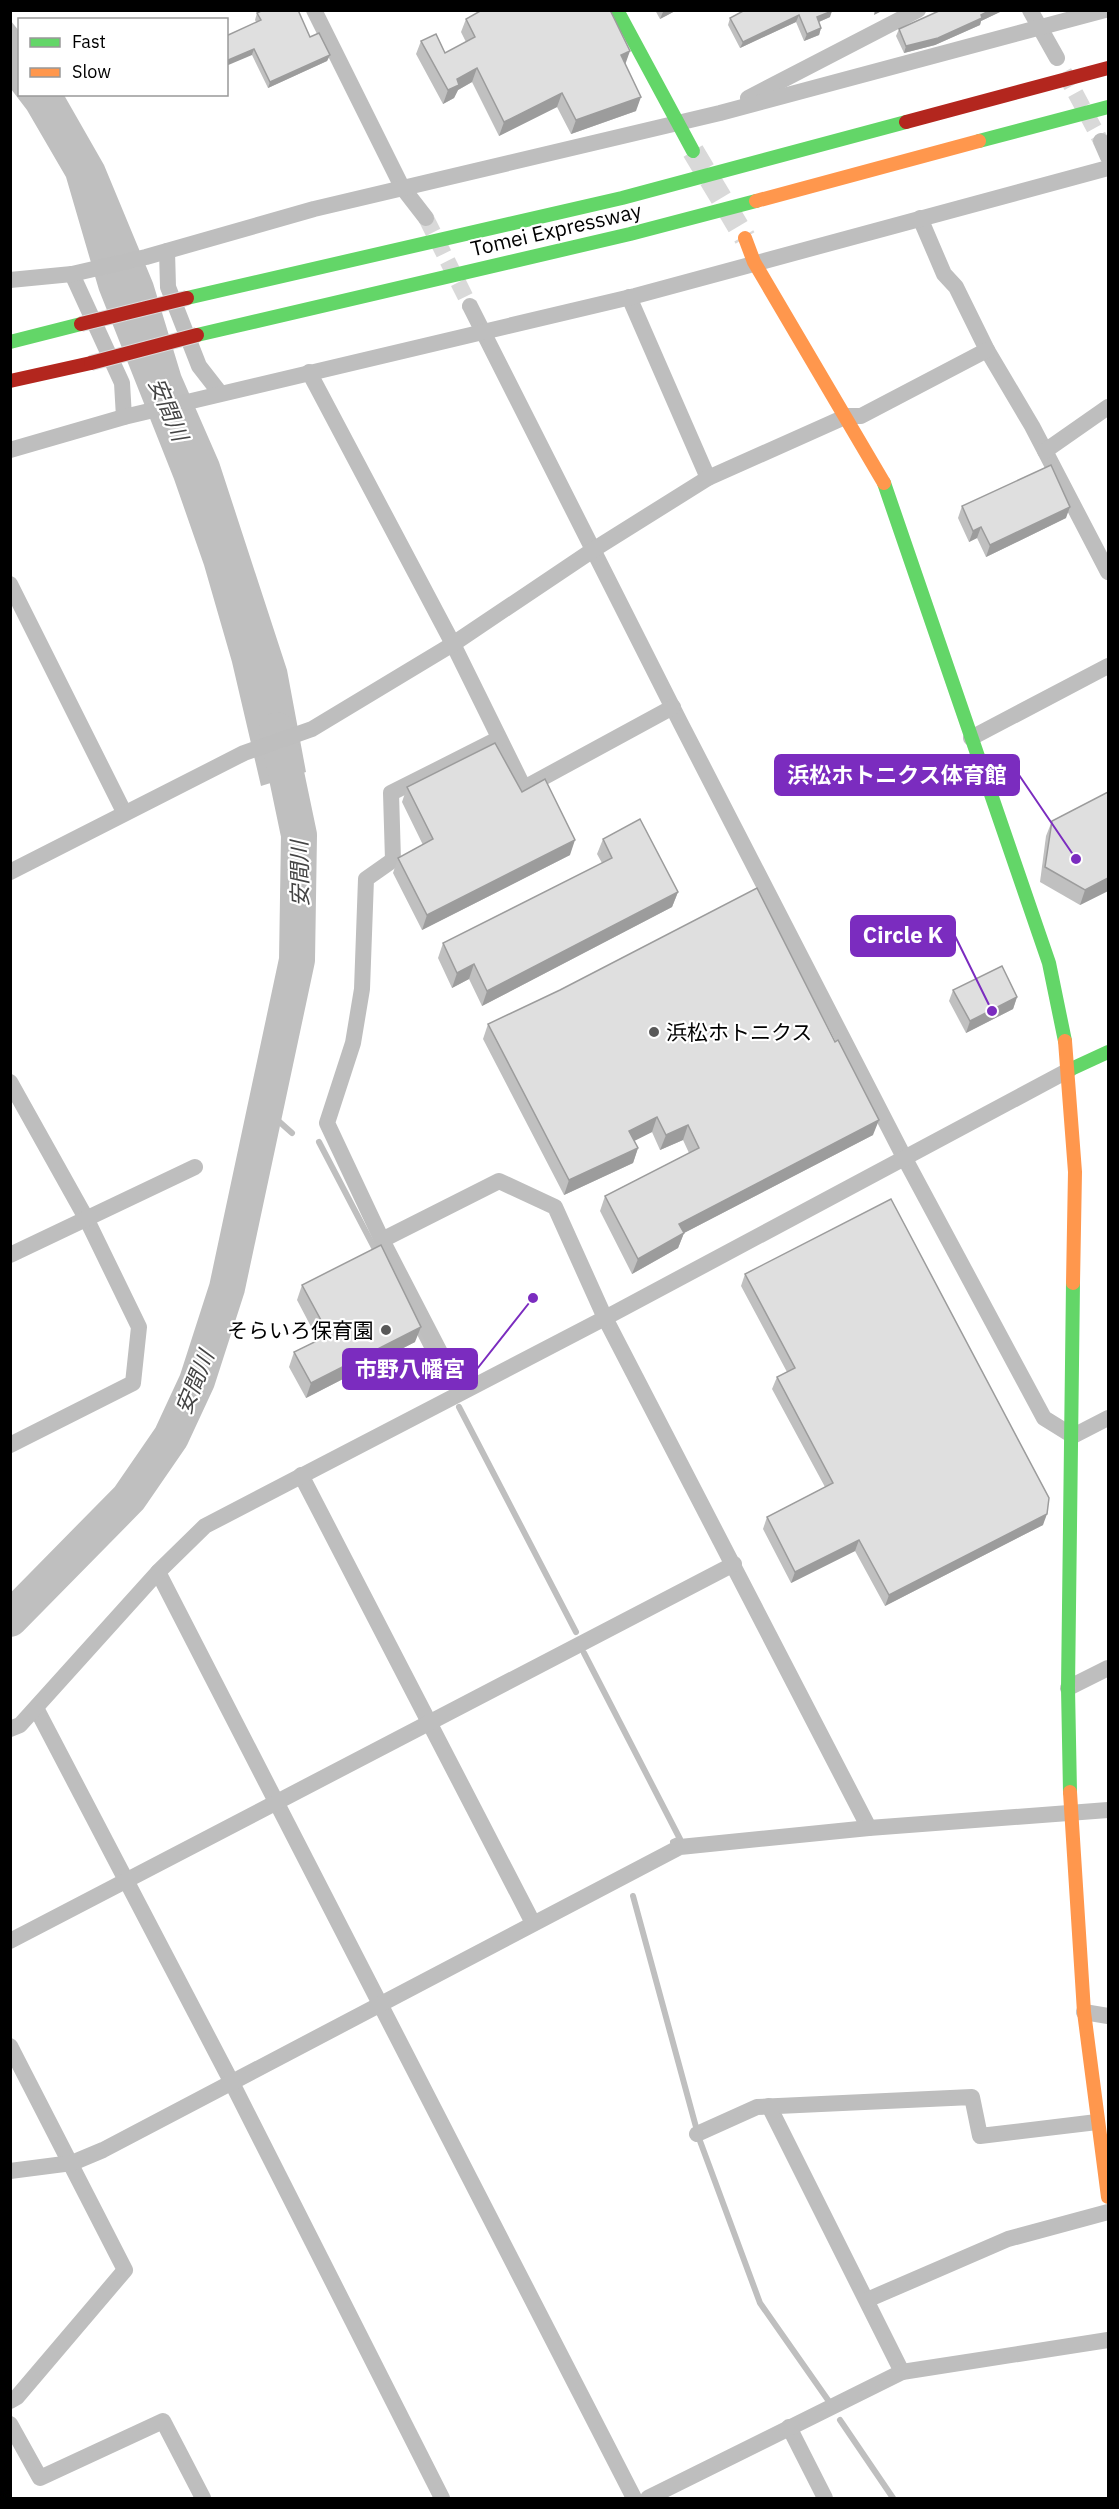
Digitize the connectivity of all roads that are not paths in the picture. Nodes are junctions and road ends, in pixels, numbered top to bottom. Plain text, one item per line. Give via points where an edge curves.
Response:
1 (314, 10) edge
2 (617, 10) edge
3 (918, 10) edge
4 (1030, 10) edge
5 (1105, 10) edge
6 (1040, 29) junction
7 (1057, 58) tunnel mouth
8 (1108, 68) edge
9 (1108, 107) edge
10 (720, 113) junction
11 (676, 122) junction
12 (1101, 141) tunnel mouth
13 (693, 151) tunnel mouth
14 (1108, 157) edge
15 (1108, 168) edge
16 (402, 187) junction
17 (426, 218) tunnel mouth
18 (920, 218) junction
19 (745, 238) tunnel mouth
20 (167, 251) junction
21 (754, 262) junction
22 (77, 272) junction
23 (10, 280) edge
24 (629, 297) junction
25 (470, 306) tunnel mouth
26 (483, 331) junction
27 (10, 342) edge
28 (987, 350) junction
29 (309, 372) junction
30 (10, 381) edge
31 (213, 395) junction
32 (1108, 407) edge
33 (128, 416) junction
34 (846, 416) junction
35 (10, 450) edge
36 (1045, 451) junction
37 (708, 478) junction
38 (593, 550) junction
39 (1108, 572) edge
40 (10, 584) edge
41 (453, 644) junction
42 (1108, 666) edge
43 (673, 707) junction
44 (971, 738) junction
45 (498, 739) junction
46 (124, 812) junction
47 (10, 872) edge
48 (1108, 1052) edge
49 (1069, 1070) junction
50 (10, 1082) edge
51 (905, 1160) junction
52 (195, 1167) dead end
53 (86, 1218) junction
54 (382, 1240) junction
55 (10, 1255) edge
56 (606, 1318) junction
57 (460, 1391) junction
58 (1108, 1418) edge
59 (1073, 1436) junction
60 (10, 1445) edge
61 (301, 1476) junction
62 (734, 1564) junction
63 (158, 1572) junction
64 (1108, 1668) edge
65 (1068, 1688) junction
66 (36, 1708) junction
67 (429, 1723) junction
68 (10, 1728) edge
69 (275, 1803) junction
70 (1108, 1810) edge
71 (1070, 1814) junction
72 (869, 1828) junction
73 (125, 1880) junction
74 (533, 1923) junction
75 (10, 1941) edge
76 (381, 2003) junction
77 (1084, 2012) junction
78 (1108, 2016) edge
79 (10, 2046) edge
80 (231, 2081) junction
81 (769, 2106) junction
82 (1097, 2122) junction
83 (697, 2134) dead end
84 (72, 2163) junction
85 (10, 2171) edge
86 (1108, 2197) edge
87 (1108, 2212) edge
88 (867, 2300) junction
89 (1108, 2340) edge
90 (902, 2372) junction
91 (10, 2401) edge
92 (10, 2424) edge
93 (789, 2427) junction
94 (202, 2499) edge
95 (442, 2499) edge
96 (634, 2499) edge
97 (648, 2499) edge
98 (825, 2499) edge

1 - 16 street
2 - 11 main road
3 - 10 street
4 - 6 street
5 - 6 street
6 - 7 street
6 - 10 street
8 - 27 main road, Tomei Expressway, bridge via 622,198
9 - 30 main road, Tomei Expressway, bridge via 630,234
10 - 11 street
11 - 13 main road
11 - 16 street
12 - 14 street
15 - 18 street
16 - 17 street
16 - 20 street
18 - 21 street
18 - 28 street via 944,274 956,287
19 - 21 main road
20 - 22 street
20 - 31 street via 168,287
21 - 24 street
21 - 34 main road
22 - 23 street
22 - 33 street via 122,383
24 - 26 street
24 - 37 street
25 - 26 street
26 - 29 street
26 - 38 street
28 - 34 street via 861,416
28 - 36 street
29 - 31 street
29 - 41 street
31 - 33 street
32 - 36 street
33 - 35 street
34 - 37 street
34 - 44 main road via 885,484
36 - 39 street
37 - 38 street
38 - 41 street
38 - 43 street
40 - 46 street
41 - 45 street
41 - 46 street via 308,730 244,753
42 - 44 street
43 - 45 street via 524,789
43 - 51 street
44 - 49 main road via 1049,963
45 - 54 street via 391,793 393,860 366,879 362,989 353,1043 327,1123
46 - 47 street
48 - 49 main road
49 - 51 street
49 - 59 main road via 1076,1172
50 - 53 street
51 - 56 street
51 - 59 street via 1044,1418
52 - 53 street
53 - 55 street
53 - 60 street via 139,1327 133,1383
54 - 56 street via 499,1181 555,1207
54 - 57 street
56 - 57 street
56 - 62 street
57 - 61 street
58 - 59 street
59 - 65 main road
61 - 63 street via 205,1526
61 - 67 street
62 - 67 street
62 - 72 street
63 - 66 street
63 - 69 street
64 - 65 street
65 - 71 main road
66 - 68 street via 20,1725
66 - 73 street
67 - 69 street
67 - 74 street
69 - 73 street
69 - 76 street
70 - 71 street
71 - 72 street
71 - 77 main road
72 - 74 street via 680,1847
73 - 75 street
73 - 80 street
74 - 76 street
76 - 80 street
76 - 96 street
77 - 78 street
77 - 82 main road
79 - 84 street
80 - 84 street
80 - 95 street
81 - 82 street via 972,2097 980,2136
81 - 83 street via 757,2107
81 - 88 street
82 - 86 main road
84 - 85 street
84 - 91 street via 125,2270
87 - 88 street via 1008,2239
88 - 90 street
89 - 90 street
90 - 93 street
92 - 94 street via 40,2478 164,2421
93 - 97 street
93 - 98 street

